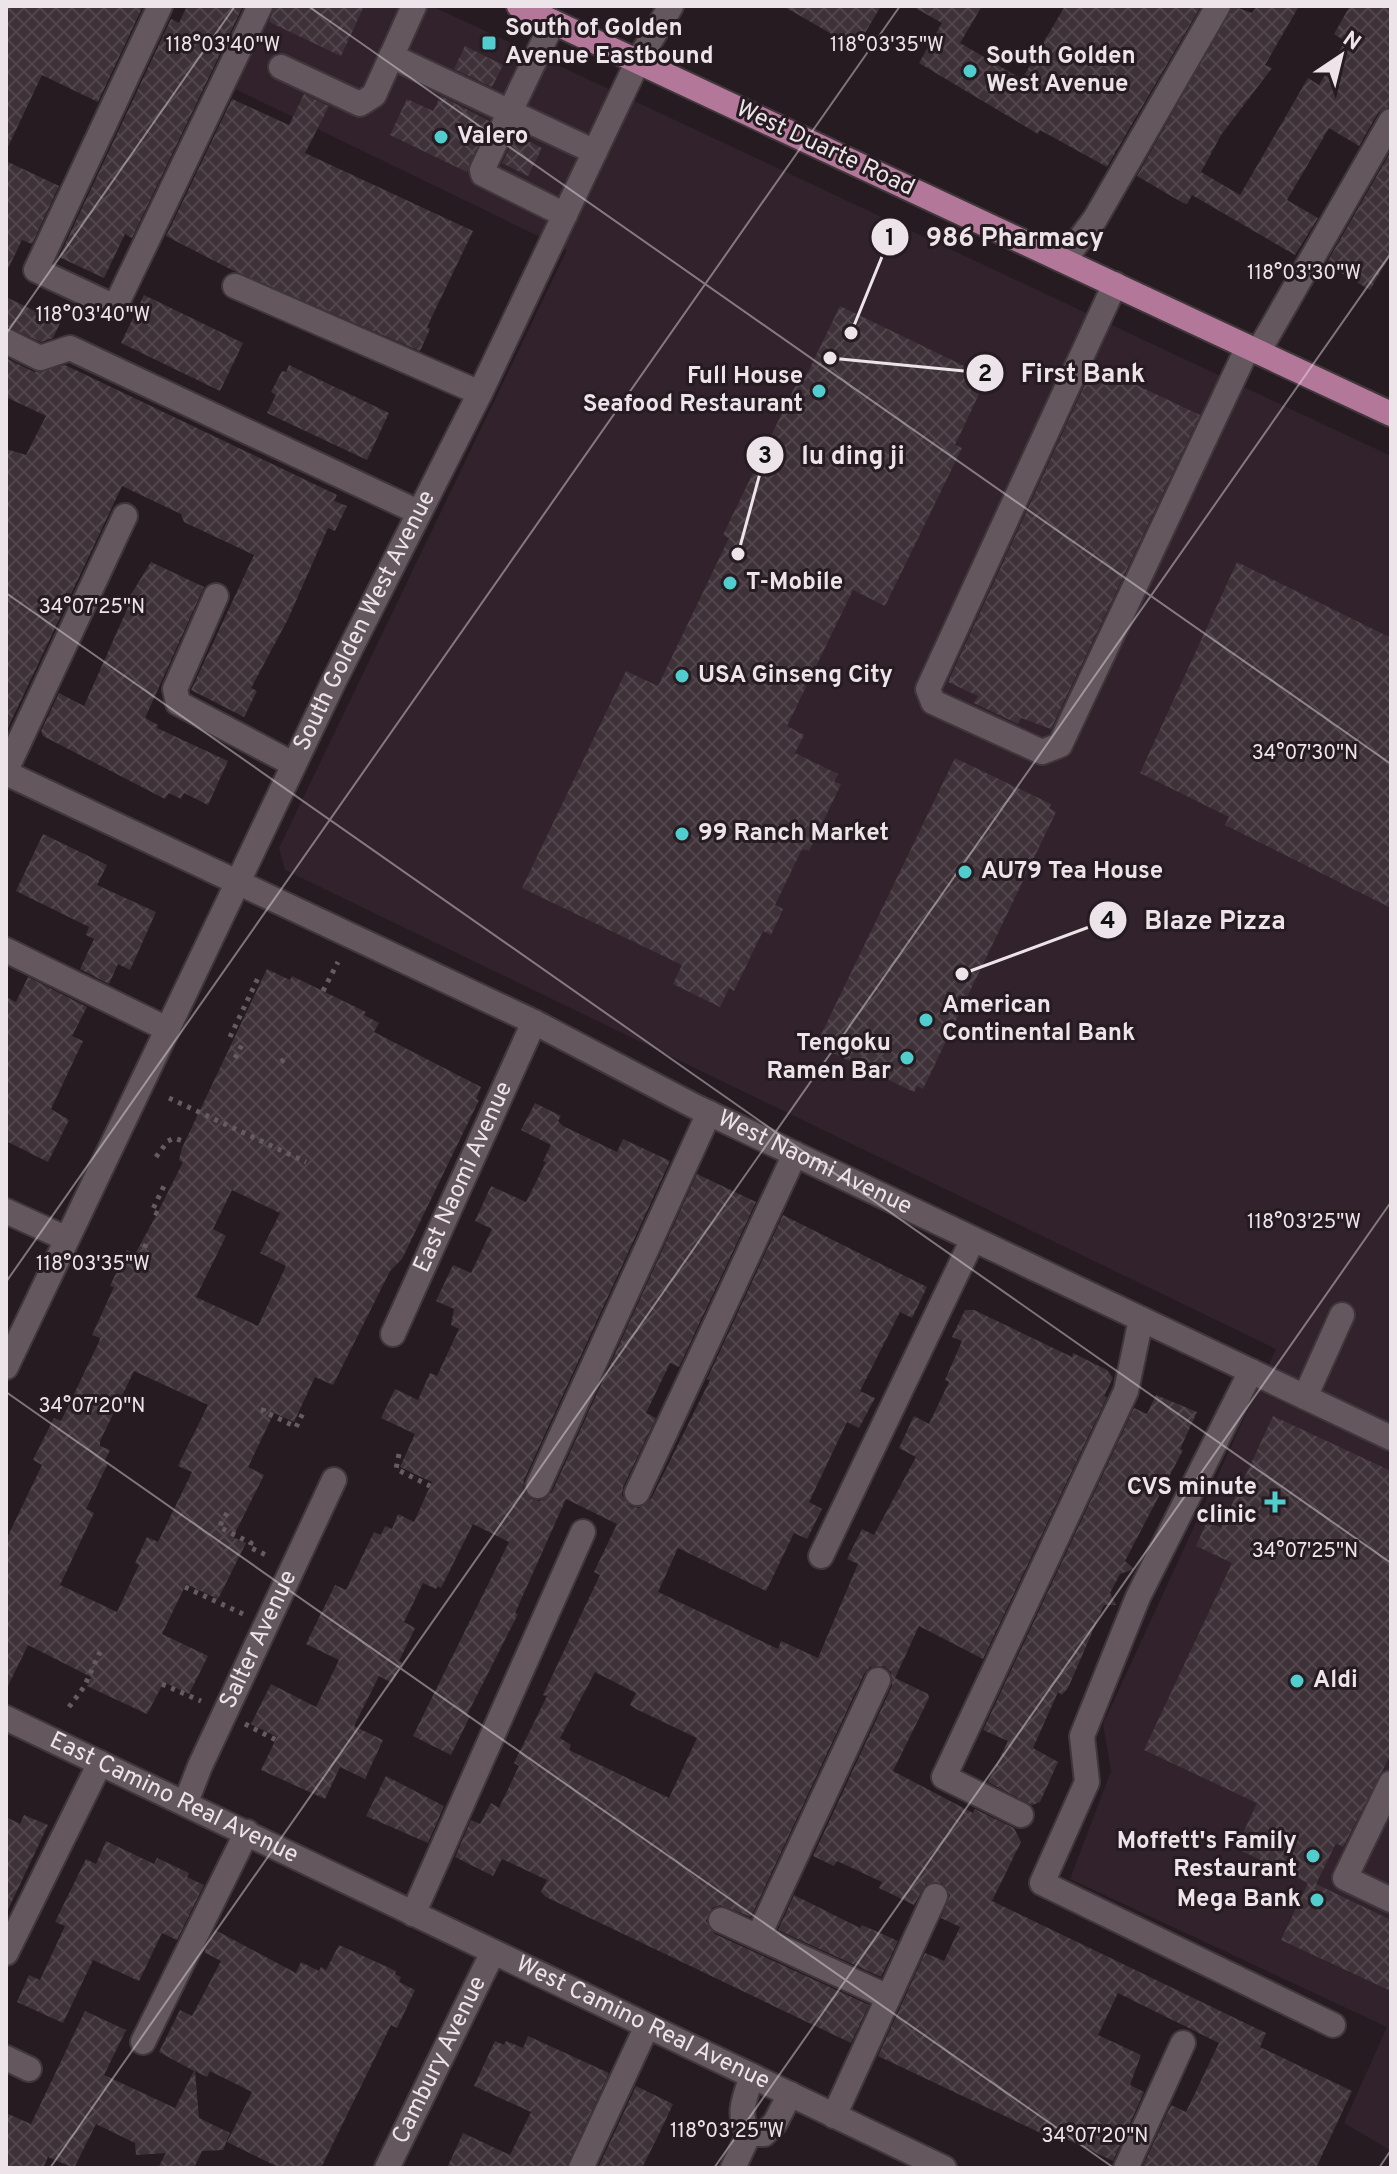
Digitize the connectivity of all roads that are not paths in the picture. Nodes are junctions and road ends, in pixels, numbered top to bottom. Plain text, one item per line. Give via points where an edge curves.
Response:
1 (160, 6) edge
2 (260, 6) edge
3 (414, 6) edge
4 (519, 6) edge
5 (671, 6) edge
6 (1218, 6) edge
7 (553, 22) junction
8 (391, 56) junction
9 (638, 61) junction
10 (281, 67) dead end
11 (510, 112) junction
12 (1391, 121) edge
13 (595, 152) junction
14 (565, 215) junction
15 (1064, 260) junction
16 (1115, 284) junction
17 (235, 286) dead end
18 (6, 341) edge
19 (1253, 349) junction
20 (480, 393) junction
21 (1391, 414) edge
22 (418, 512) junction
23 (125, 516) dead end
24 (216, 596) dead end
25 (293, 764) junction
26 (6, 772) edge
27 (240, 883) junction
28 (6, 950) edge
29 (534, 1022) junction
30 (167, 1029) junction
31 (709, 1113) junction
32 (795, 1154) junction
33 (6, 1211) edge
34 (67, 1239) junction
35 (973, 1239) junction
36 (1342, 1315) dead end
37 (1141, 1319) junction
38 (393, 1334) dead end
39 (6, 1367) edge
40 (1251, 1371) junction
41 (1305, 1397) junction
42 (1391, 1438) edge
43 (334, 1480) dead end
44 (538, 1486) dead end
45 (637, 1493) dead end
46 (583, 1532) dead end
47 (821, 1556) dead end
48 (878, 1680) dead end
49 (6, 1718) edge
50 (100, 1763) junction
51 (1391, 1783) edge
52 (186, 1802) junction
53 (1021, 1815) dead end
54 (247, 1832) junction
55 (340, 1879) joint
56 (935, 1896) dead end
57 (1391, 1900) edge
58 (413, 1914) junction
59 (721, 1920) dead end
60 (758, 1937) junction
61 (493, 1952) junction
62 (6, 1953) edge
63 (888, 1997) junction
64 (1333, 2025) dead end
65 (647, 2026) junction
66 (143, 2042) dead end
67 (1183, 2043) dead end
68 (6, 2058) edge
69 (29, 2069) dead end
70 (752, 2076) junction
71 (790, 2094) junction
72 (834, 2116) junction
73 (749, 2134) junction
74 (387, 2168) edge
75 (581, 2168) edge
76 (733, 2168) edge
77 (944, 2168) edge
78 (1126, 2168) edge

1 - 2 street via 36,270 115,307
3 - 8 street
4 - 7 main road, West Duarte Road
5 - 9 street, South Golden West Avenue
6 - 15 street via 1095,219
7 - 9 main road, West Duarte Road
7 - 11 street
8 - 10 street via 374,95 360,104
8 - 11 street
9 - 13 street, South Golden West Avenue
9 - 15 main road, West Duarte Road
11 - 13 street
11 - 14 street via 483,174
12 - 19 street
13 - 14 street, South Golden West Avenue
14 - 20 street, South Golden West Avenue
15 - 16 main road, West Duarte Road
16 - 19 main road, West Duarte Road
16 - 19 street via 928,689 933,702 1042,752 1060,745
17 - 20 street
18 - 22 street via 40,358 70,348
19 - 21 main road, West Duarte Road
20 - 22 street, South Golden West Avenue
22 - 25 street, South Golden West Avenue
23 - 26 street
24 - 25 street via 175,689 178,703
25 - 27 street, South Golden West Avenue
26 - 27 street
27 - 29 street, West Naomi Avenue
27 - 30 street, South Golden West Avenue
28 - 30 street
29 - 31 street, West Naomi Avenue
29 - 38 street, East Naomi Avenue
30 - 34 street, South Golden West Avenue
31 - 32 street, West Naomi Avenue
31 - 44 street
32 - 35 street, West Naomi Avenue
32 - 45 street
33 - 34 street
34 - 39 street, South Golden West Avenue
35 - 37 street, West Naomi Avenue
35 - 47 street
36 - 41 street
37 - 40 street, West Naomi Avenue
37 - 53 street via 1126,1391 944,1777
40 - 41 street, West Naomi Avenue
40 - 64 street via 1138,1597 1082,1736 1087,1782 1042,1883
41 - 42 street, West Naomi Avenue
43 - 52 street, Salter Avenue
46 - 58 street
48 - 60 street
49 - 50 street, East Camino Real Avenue
50 - 52 street, East Camino Real Avenue
50 - 62 street
51 - 57 street via 1345,1878
52 - 54 street, East Camino Real Avenue
54 - 55 street, East Camino Real Avenue
54 - 66 street
55 - 58 street, West Camino Real Avenue
56 - 63 street
58 - 61 street, West Camino Real Avenue
59 - 60 street
60 - 63 street
61 - 65 street, West Camino Real Avenue
61 - 74 street, Cambury Avenue
63 - 72 street
65 - 70 street, West Camino Real Avenue
65 - 75 street
67 - 78 street
68 - 69 street
70 - 71 street, West Camino Real Avenue
70 - 73 street via 741,2123
71 - 72 street, West Camino Real Avenue
71 - 73 street via 764,2134
72 - 77 street, West Camino Real Avenue
73 - 76 street

